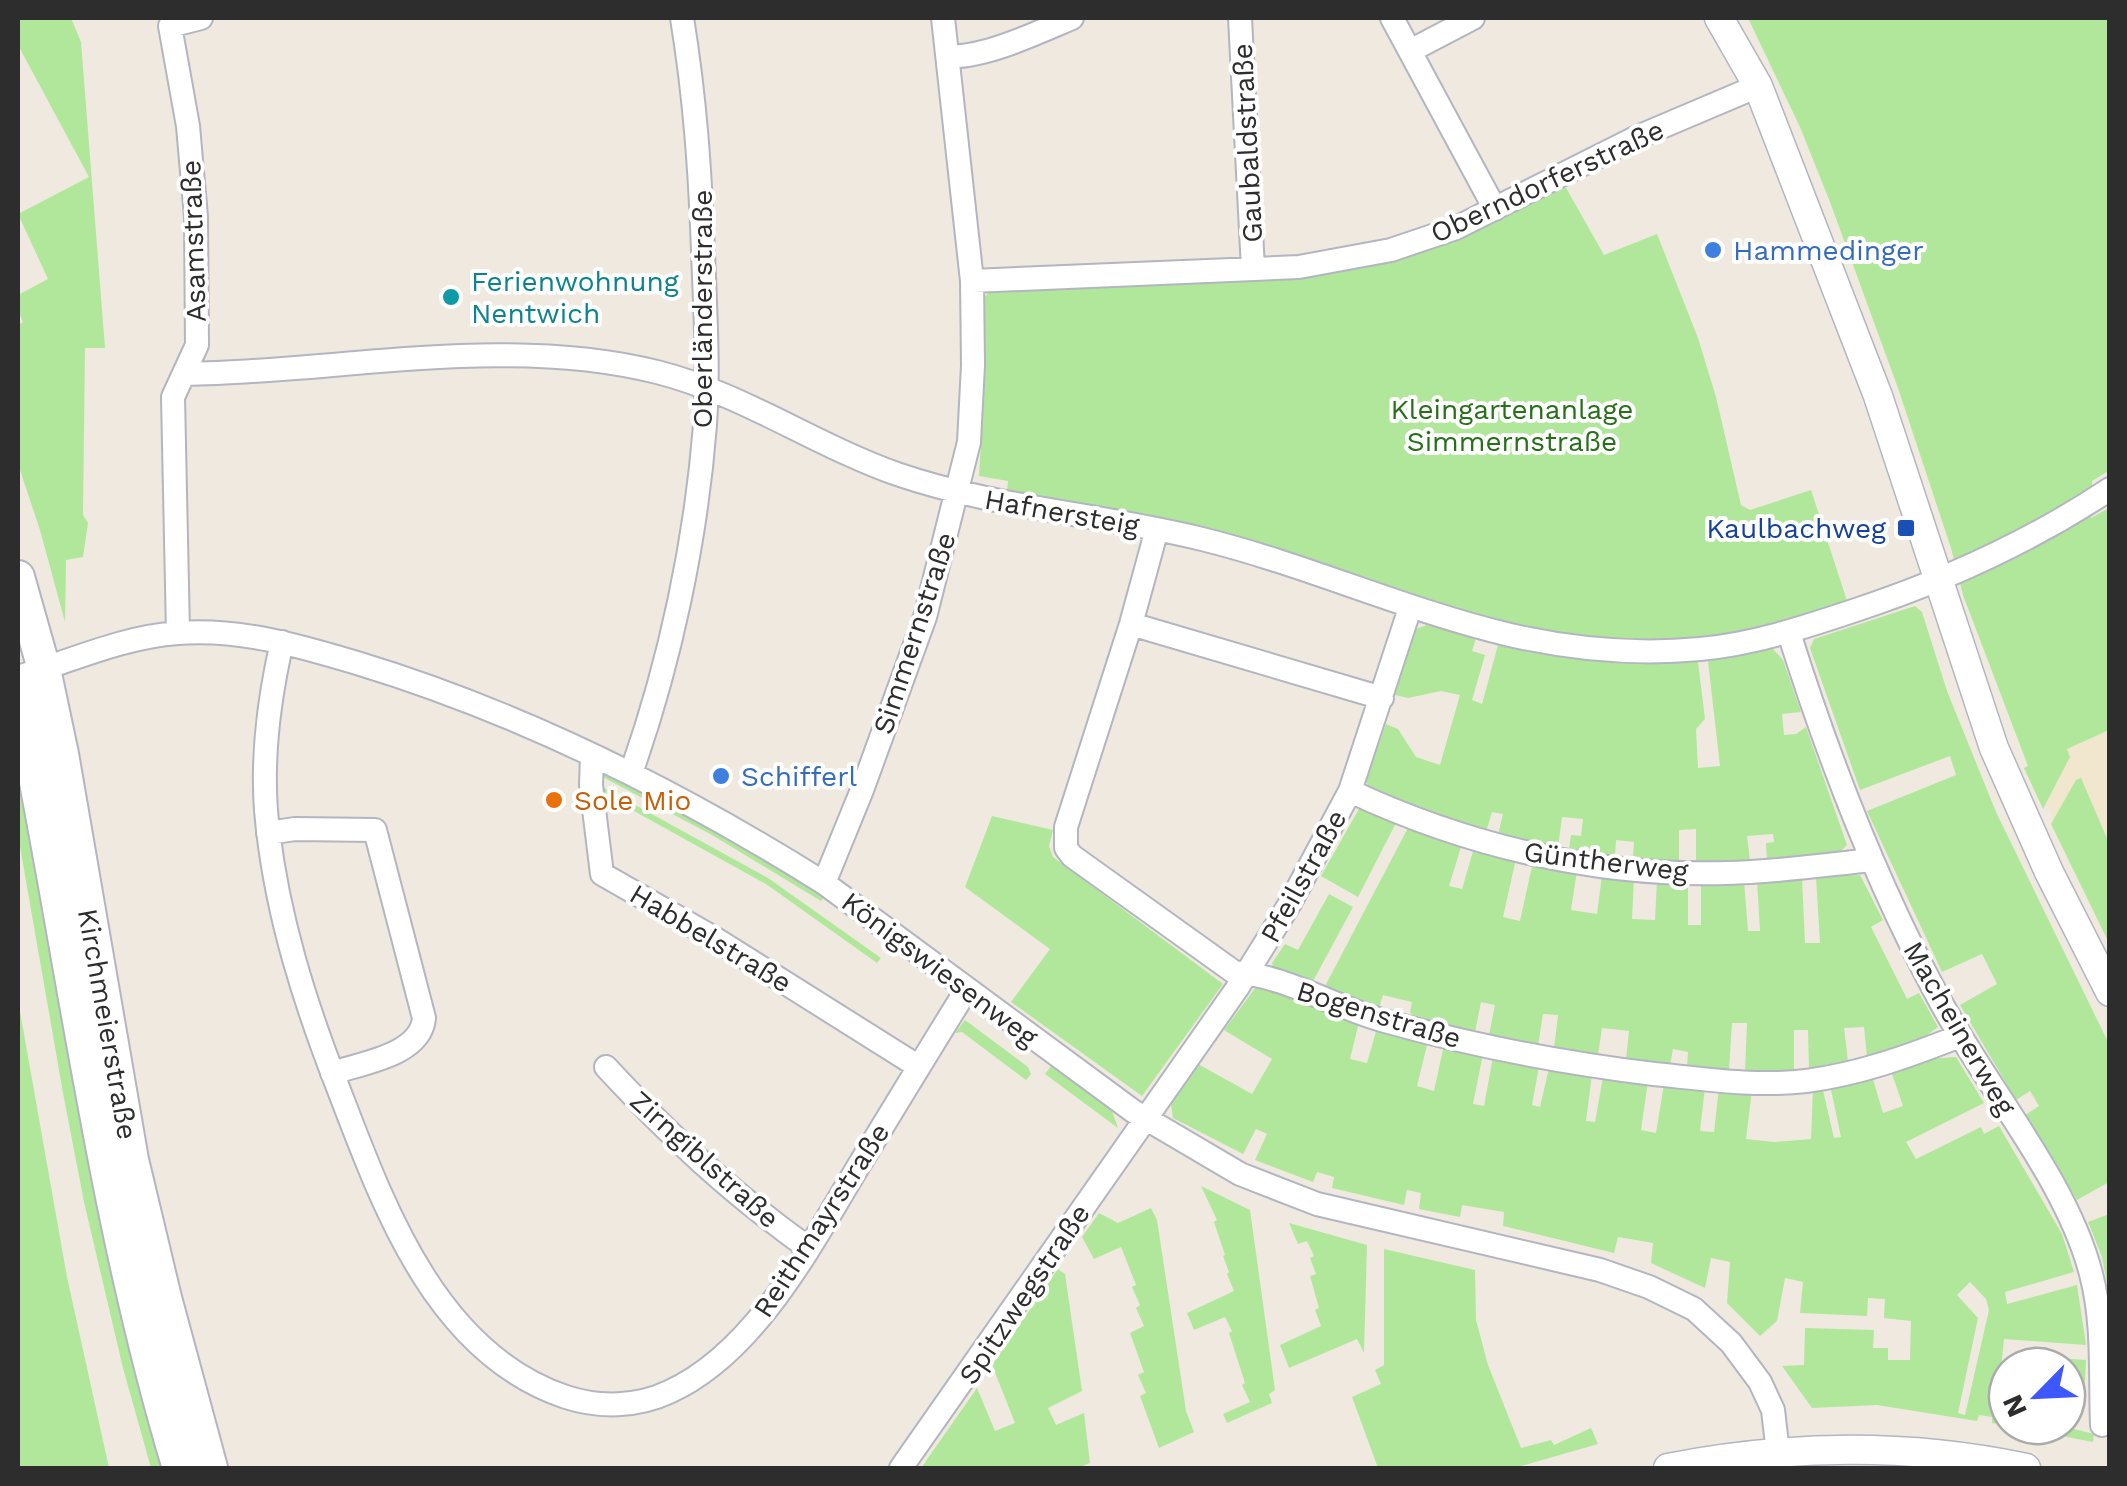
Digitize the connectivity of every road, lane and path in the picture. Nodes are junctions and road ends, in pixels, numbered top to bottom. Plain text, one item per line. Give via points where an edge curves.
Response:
1 (201, 18) edge
2 (682, 18) edge
3 (943, 18) edge
4 (1072, 18) edge
5 (1240, 18) edge
6 (1392, 18) edge
7 (1473, 18) edge
8 (1720, 18) edge
9 (1410, 51) junction
10 (948, 56) junction
11 (1758, 86) junction
12 (1495, 208) junction
13 (1253, 270) junction
14 (972, 281) junction
15 (185, 374) junction
16 (706, 388) junction
17 (2110, 490) edge
18 (958, 493) junction
19 (1156, 529) junction
20 (18, 577) edge
21 (1938, 582) junction
22 (1410, 608) junction
23 (1131, 624) junction
24 (178, 632) junction
25 (1789, 633) junction
26 (282, 642) junction
27 (30, 673) edge
28 (18, 691) edge
29 (1382, 698) junction
30 (592, 756) junction
31 (631, 773) junction
32 (1350, 791) junction
33 (268, 833) junction
34 (1872, 860) junction
35 (824, 883) junction
36 (1247, 973) junction
37 (968, 990) junction
38 (2110, 992) edge
39 (1960, 1036) junction
40 (606, 1067) dead end
41 (918, 1067) junction
42 (332, 1073) junction
43 (1145, 1119) junction
44 (808, 1248) junction
45 (2102, 1425) dead end
46 (1778, 1453) junction
47 (179, 1468) edge
48 (211, 1468) edge
49 (902, 1468) edge
50 (1668, 1468) edge
51 (2026, 1468) edge

1 - 15 street, Asamstraße via 170,26 196,217 197,345
2 - 16 street, Oberländerstraße via 700,151
3 - 10 street, Simmernstraße
4 - 10 street via 992,48
5 - 13 street, Gaubaldstraße
6 - 9 street
7 - 9 street
8 - 11 street
9 - 12 street
10 - 14 street, Simmernstraße
11 - 12 street, Oberndorferstraße
11 - 21 street via 1878,396
12 - 13 street, Oberndorferstraße via 1391,250
13 - 14 street, Oberndorferstraße
14 - 18 street, Simmernstraße via 972,404
15 - 16 street, Hafnersteig via 499,355 604,361
15 - 24 street, Asamstraße via 173,396
16 - 18 street, Hafnersteig via 819,443
16 - 31 street, Oberländerstraße via 685,564
17 - 21 street via 2028,540
18 - 19 street, Hafnersteig
18 - 35 street, Simmernstraße via 913,651
19 - 22 street, Hafnersteig via 1247,552
19 - 23 street, Bogenstraße
20 - 27 main road, Kirchmeierstraße
21 - 25 street, Hafnersteig
21 - 38 street via 1994,748
22 - 25 street, Hafnersteig via 1610,650 1702,649
22 - 29 street, Pfeilstraße
23 - 29 street
23 - 36 street, Bogenstraße via 1066,827 1066,848 1234,972
24 - 26 street, Königswiesenweg
24 - 27 street, Königswiesenweg
25 - 34 street, Macheinerweg
26 - 30 street, Königswiesenweg via 428,684
26 - 33 street, Reithmayrstraße via 266,752
27 - 48 main road, Kirchmeierstraße via 62,754 136,1177
28 - 47 main road, Kirchmeierstraße via 104,1167
29 - 32 street, Pfeilstraße
30 - 31 street, Königswiesenweg
30 - 41 street, Habbelstraße via 602,874
31 - 35 street, Königswiesenweg
32 - 34 street, Güntherweg via 1469,838 1623,868 1725,874
32 - 36 street, Pfeilstraße
33 - 42 street, Reithmayrstraße via 296,965
33 - 42 street via 374,830 424,1029 400,1050
34 - 39 street, Macheinerweg
35 - 37 street, Königswiesenweg
36 - 39 street, Bogenstraße via 1370,1017 1490,1048 1736,1082 1842,1075
36 - 43 street, Pfeilstraße
37 - 41 street, Reithmayrstraße
37 - 43 street, Königswiesenweg
39 - 45 street, Macheinerweg via 2077,1230 2100,1322
40 - 44 street, Zirngiblstraße via 750,1207
41 - 44 street, Reithmayrstraße
42 - 44 street, Reithmayrstraße via 385,1205 429,1283 480,1344 542,1389 616,1405 686,1384 736,1343
43 - 46 street, Königswiesenweg via 1206,1157 1285,1193 1575,1263 1673,1298 1719,1330 1753,1370 1773,1410
43 - 49 street, Spitzwegstraße
46 - 50 street
46 - 51 street via 1838,1448 1952,1454

